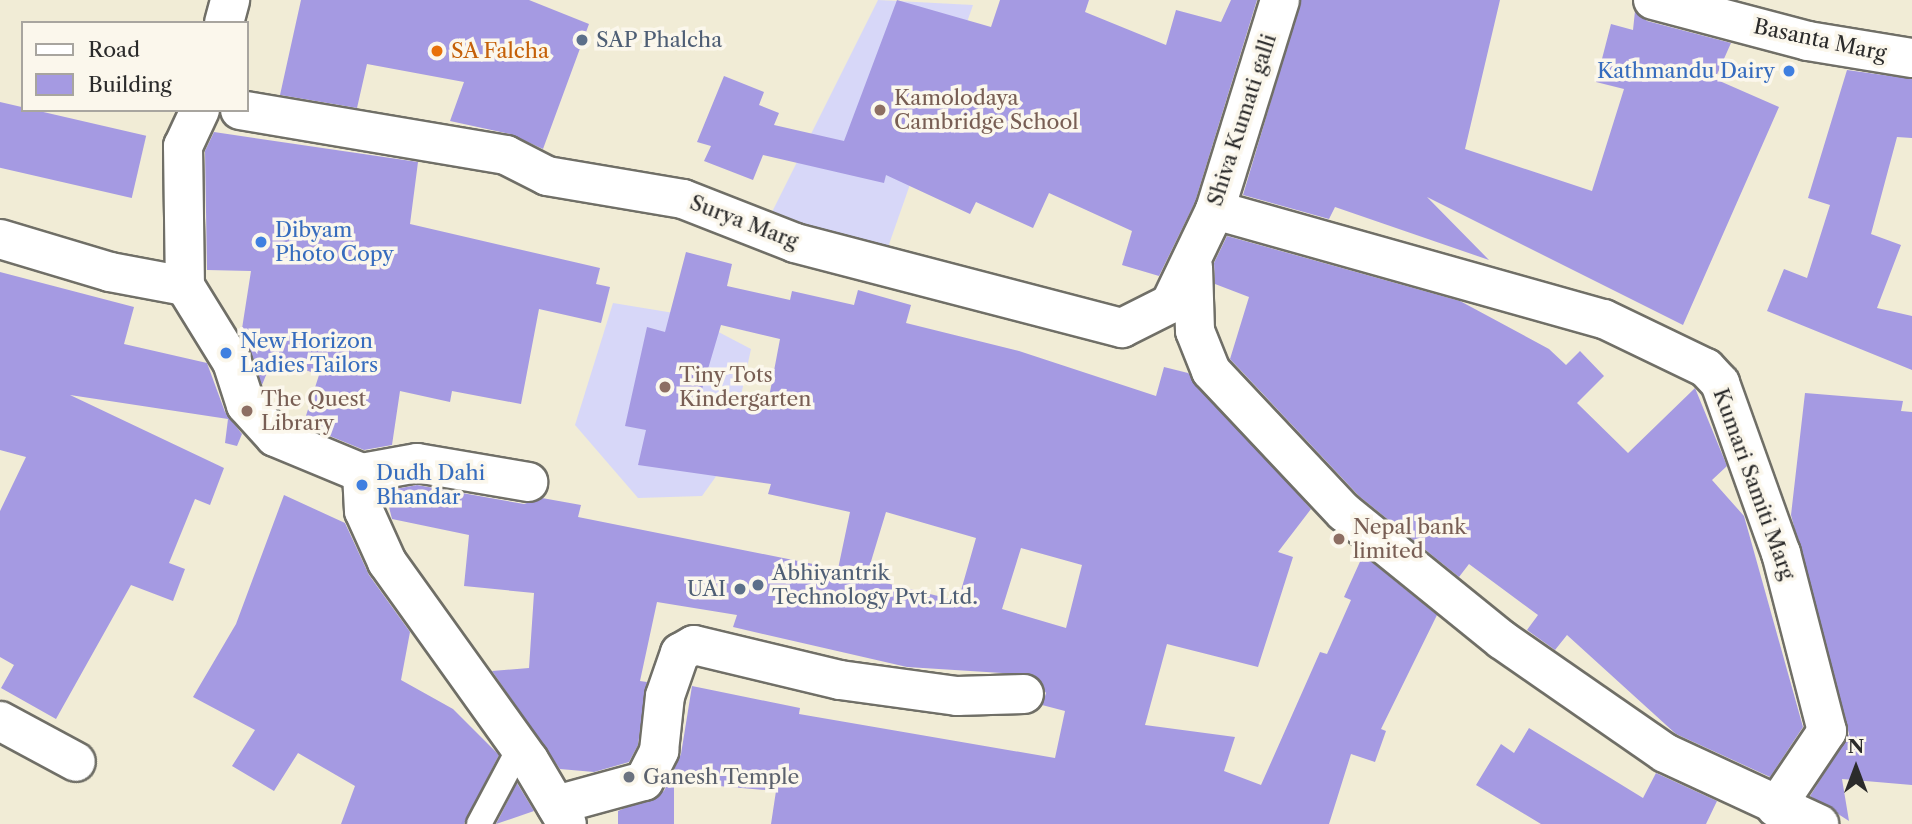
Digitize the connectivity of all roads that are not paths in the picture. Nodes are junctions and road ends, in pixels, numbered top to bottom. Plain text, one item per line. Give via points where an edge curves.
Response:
1 (230, 0) edge
2 (1280, 0) edge
3 (1677, 3) edge
4 (225, 21) edge
5 (1912, 58) edge
6 (248, 111) edge
7 (199, 112) edge
8 (1207, 223) junction
9 (0, 239) edge
10 (185, 286) junction
11 (362, 473) junction
12 (528, 482) dead end
13 (1024, 694) dead end
14 (0, 721) edge
15 (520, 747) junction
16 (76, 762) dead end
17 (1776, 807) junction
18 (561, 814) edge
19 (480, 824) edge
20 (1819, 824) edge

1 - 4 street
2 - 8 street, Shiva Kumati galli
3 - 5 street, Basanta Marg via 1808,41
6 - 8 street, Surya Marg via 506,155 547,176 683,199 795,243 1122,328 1170,304
7 - 10 street via 183,146
8 - 17 street via 1189,287 1195,331 1211,371 1344,512 1502,640 1665,753
8 - 17 street, Kumari Samiti Marg via 1604,318 1706,368 1720,383 1781,553 1827,731
9 - 10 street via 110,272
10 - 11 street via 232,362 246,405 275,437
11 - 12 street via 417,463
11 - 15 street via 364,511 387,562
13 - 18 street via 957,696 840,680 694,645 680,653 666,696 659,751 644,781
14 - 16 street
15 - 18 street
15 - 19 lane
17 - 20 street

